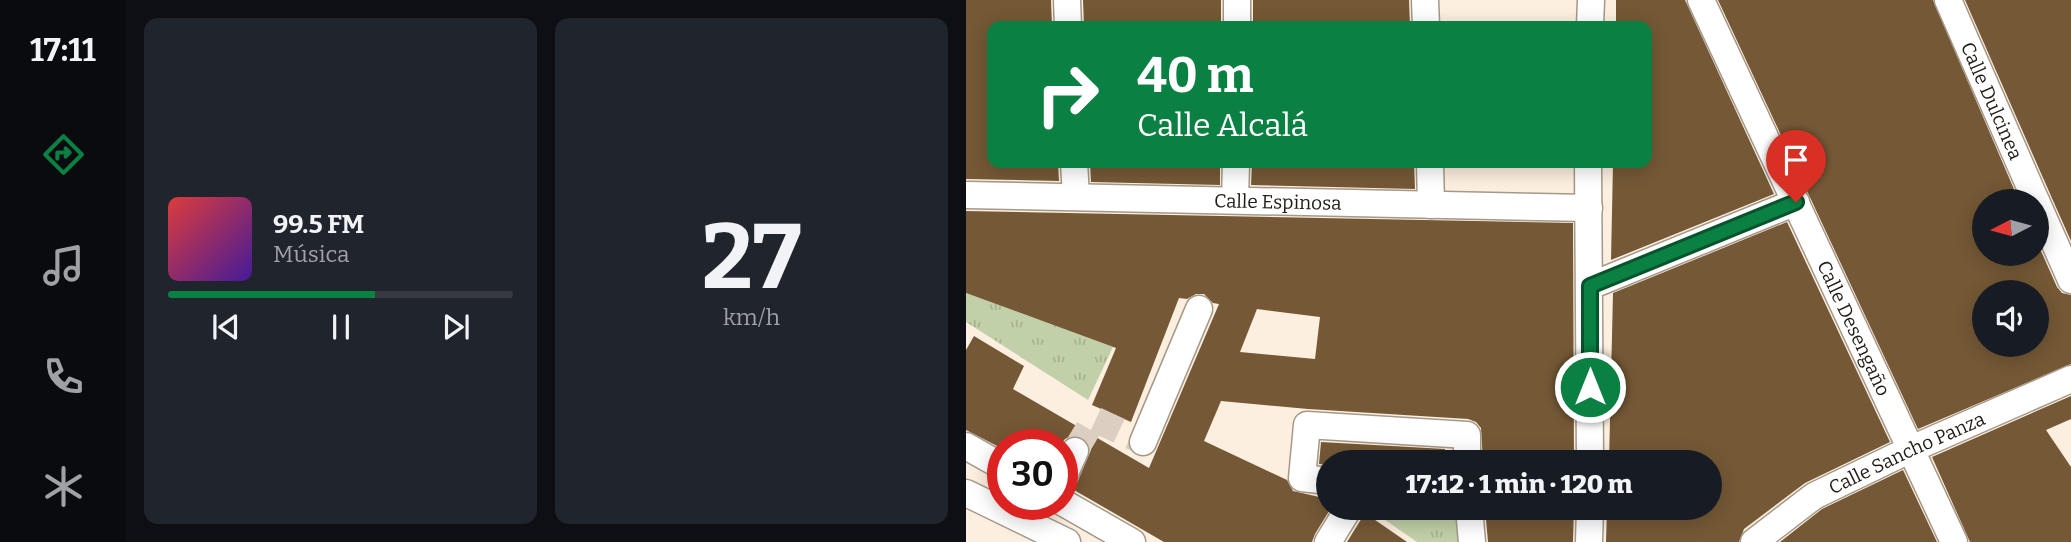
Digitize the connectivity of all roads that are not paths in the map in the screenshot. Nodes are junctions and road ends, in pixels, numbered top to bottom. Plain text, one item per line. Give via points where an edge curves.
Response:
1 (1067, 0) edge
2 (1237, 0) edge
3 (1425, 0) edge
4 (1591, 0) edge
5 (1702, 0) edge
6 (1948, 0) edge
7 (1068, 21) edge
8 (1237, 21) edge
9 (1426, 21) edge
10 (1590, 21) edge
11 (1074, 168) edge
12 (1236, 168) edge
13 (1430, 168) edge
14 (1588, 168) edge
15 (2031, 189) edge
16 (966, 195) edge
17 (1076, 196) junction
18 (1235, 200) junction
19 (1796, 202) junction
20 (1431, 205) junction
21 (1589, 208) junction
22 (2049, 230) edge
23 (2071, 280) edge
24 (1590, 286) junction
25 (1199, 309) dead end
26 (2071, 379) edge
27 (1143, 442) dead end
28 (966, 446) edge
29 (1467, 450) edge
30 (1590, 450) edge
31 (1909, 450) junction
32 (987, 458) edge
33 (1316, 480) edge
34 (966, 493) edge
35 (1078, 511) edge
36 (1342, 520) edge
37 (1470, 520) edge
38 (1590, 520) edge
39 (1067, 542) edge
40 (1132, 542) edge
41 (1328, 542) edge
42 (1472, 542) edge
43 (1590, 542) edge
44 (1754, 542) edge
45 (1954, 542) edge

1 - 7 street
2 - 8 street
3 - 9 street
4 - 10 street
5 - 19 street, Calle Desengaño
6 - 15 street, Calle Dulcinea
11 - 17 street
12 - 18 street
13 - 20 street
14 - 21 street
16 - 17 street, Calle Espinosa
17 - 18 street, Calle Espinosa
18 - 20 street, Calle Espinosa
19 - 24 street
19 - 31 street, Calle Desengaño
20 - 21 street, Calle Espinosa
21 - 24 street
22 - 23 street, Calle Dulcinea
24 - 30 street
25 - 27 street
26 - 31 street, Calle Sancho Panza
28 - 32 street
29 - 33 street via 1467,435 1307,425 1302,478
31 - 44 street, Calle Sancho Panza via 1814,496
31 - 45 street, Calle Desengaño
34 - 39 street
35 - 40 street
36 - 41 street
37 - 42 street
38 - 43 street

